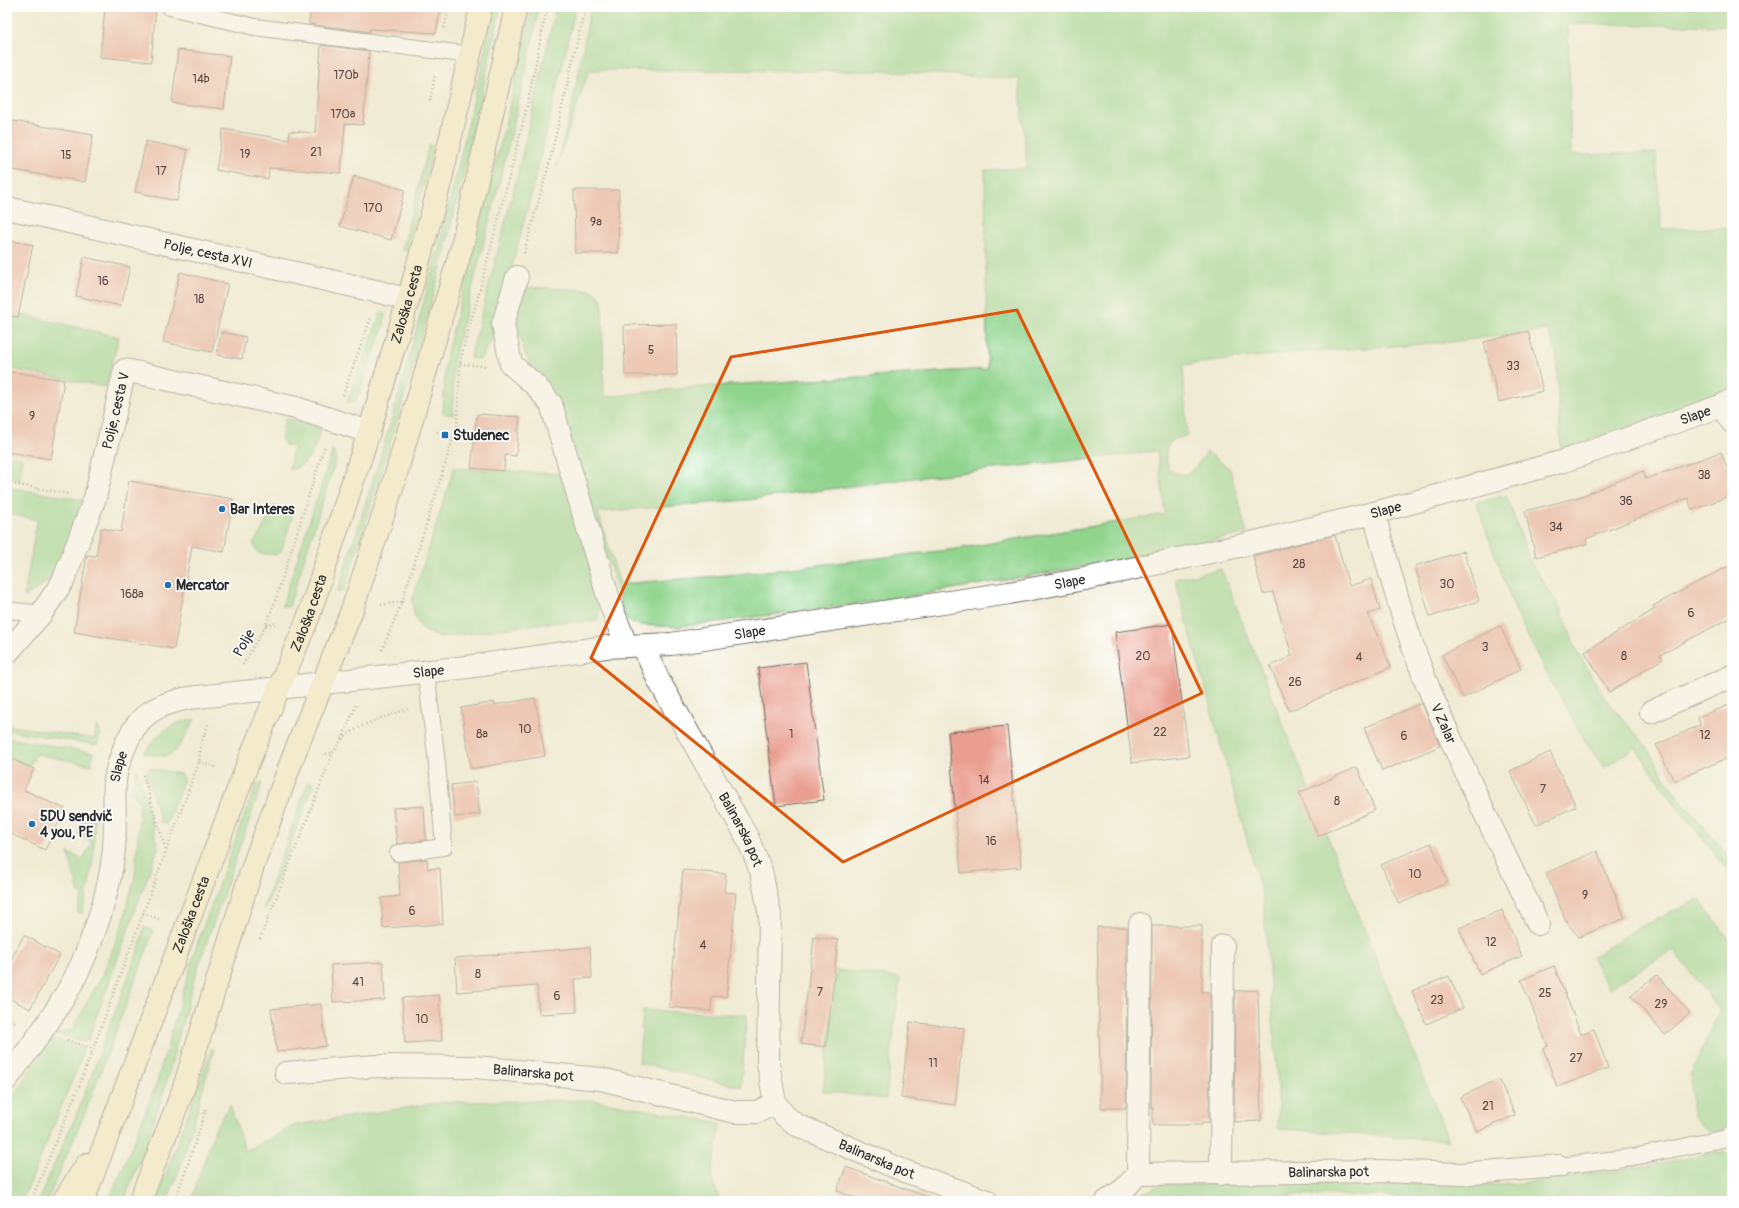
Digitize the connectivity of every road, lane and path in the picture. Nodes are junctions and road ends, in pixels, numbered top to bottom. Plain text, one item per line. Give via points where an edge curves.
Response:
1 (170, 7) edge
2 (449, 7) edge
3 (481, 7) edge
4 (516, 7) edge
5 (547, 7) edge
6 (584, 7) edge
7 (444, 32) dead end
8 (471, 55) junction
9 (436, 71) dead end
10 (429, 108) dead end
11 (7, 208) edge
12 (517, 277) joint
13 (380, 292) junction
14 (408, 300) junction
15 (460, 364) junction
16 (478, 366) dead end
17 (342, 398) dead end
18 (1728, 410) edge
19 (369, 432) junction
20 (437, 432) dead end
21 (454, 438) junction
22 (326, 443) dead end
23 (7, 483) edge
24 (95, 498) junction
25 (1374, 513) junction
26 (7, 610) edge
27 (41, 614) junction
28 (388, 639) dead end
29 (634, 646) junction
30 (7, 653) edge
31 (239, 672) dead end
32 (426, 672) junction
33 (1732, 676) edge
34 (324, 683) junction
35 (278, 688) junction
36 (357, 702) dead end
37 (1651, 712) dead end
38 (210, 722) dead end
39 (143, 774) dead end
40 (166, 851) junction
41 (398, 853) dead end
42 (143, 913) junction
43 (159, 919) dead end
44 (1140, 924) dead end
45 (1538, 924) dead end
46 (259, 940) dead end
47 (1223, 946) dead end
48 (61, 1038) dead end
49 (94, 1049) junction
50 (286, 1073) dead end
51 (7, 1079) edge
52 (207, 1103) dead end
53 (775, 1103) junction
54 (110, 1130) junction
55 (1732, 1134) edge
56 (1559, 1166) joint
57 (1138, 1174) junction
58 (1221, 1174) junction
59 (31, 1201) edge
60 (63, 1201) edge
61 (83, 1201) edge
62 (140, 1201) edge
63 (174, 1201) edge
64 (987, 1201) edge
65 (1107, 1201) edge

1 - 8 lane via 255,27
2 - 7 path
3 - 8 main road, Zaloška cesta
4 - 34 main road via 462,246 430,360 357,596
5 - 15 path via 526,111
6 - 12 path via 550,160
8 - 14 main road, Zaloška cesta
9 - 10 path
11 - 13 street, Polje, cesta XVI
12 - 29 street, Balinarska pot via 503,324 511,364 536,386 551,404 610,603
13 - 14 street, Polje, cesta XVI
13 - 17 path, Zaloška cesta
14 - 19 main road, Zaloška cesta
15 - 16 path
15 - 21 path via 459,413
18 - 25 street, Slape via 1564,461
19 - 24 street, Polje, cesta V via 296,408 125,370
19 - 35 main road, Zaloška cesta via 308,618
20 - 21 path
21 - 28 path via 405,595
22 - 31 path, Polje via 266,625
23 - 24 path
24 - 27 street, Polje, cesta V via 63,581
25 - 29 street, Slape via 1223,549 1009,592 671,644
25 - 45 street, V Zalar via 1391,579 1425,678
26 - 27 lane
27 - 30 street, Polje, cesta V
29 - 32 street, Slape via 605,647
29 - 53 street, Balinarska pot via 659,681 747,837 761,871 770,915 768,1063
32 - 34 street, Slape
32 - 41 lane via 444,847
33 - 37 street
34 - 35 street, Slape
34 - 62 main road via 293,757 252,869 183,1090
35 - 51 street, Slape via 172,702 148,712 132,730 117,768 113,856 102,910 72,985
35 - 54 main road, Zaloška cesta
36 - 46 path via 342,739 333,752
38 - 40 path via 201,744 199,762
39 - 40 path
40 - 42 path
42 - 43 path
42 - 49 path
44 - 57 street
47 - 58 street
48 - 49 path
49 - 59 path
50 - 53 street, Balinarska pot via 376,1066 475,1067 601,1079 735,1112 757,1112
52 - 63 path
53 - 64 street, Balinarska pot via 785,1116 797,1125 902,1170
54 - 60 main road
54 - 61 main road, Zaloška cesta
55 - 56 lane via 1727,1138 1633,1157
56 - 58 street, Balinarska pot via 1461,1174 1380,1171
57 - 58 street, Balinarska pot
57 - 65 street via 1123,1190

